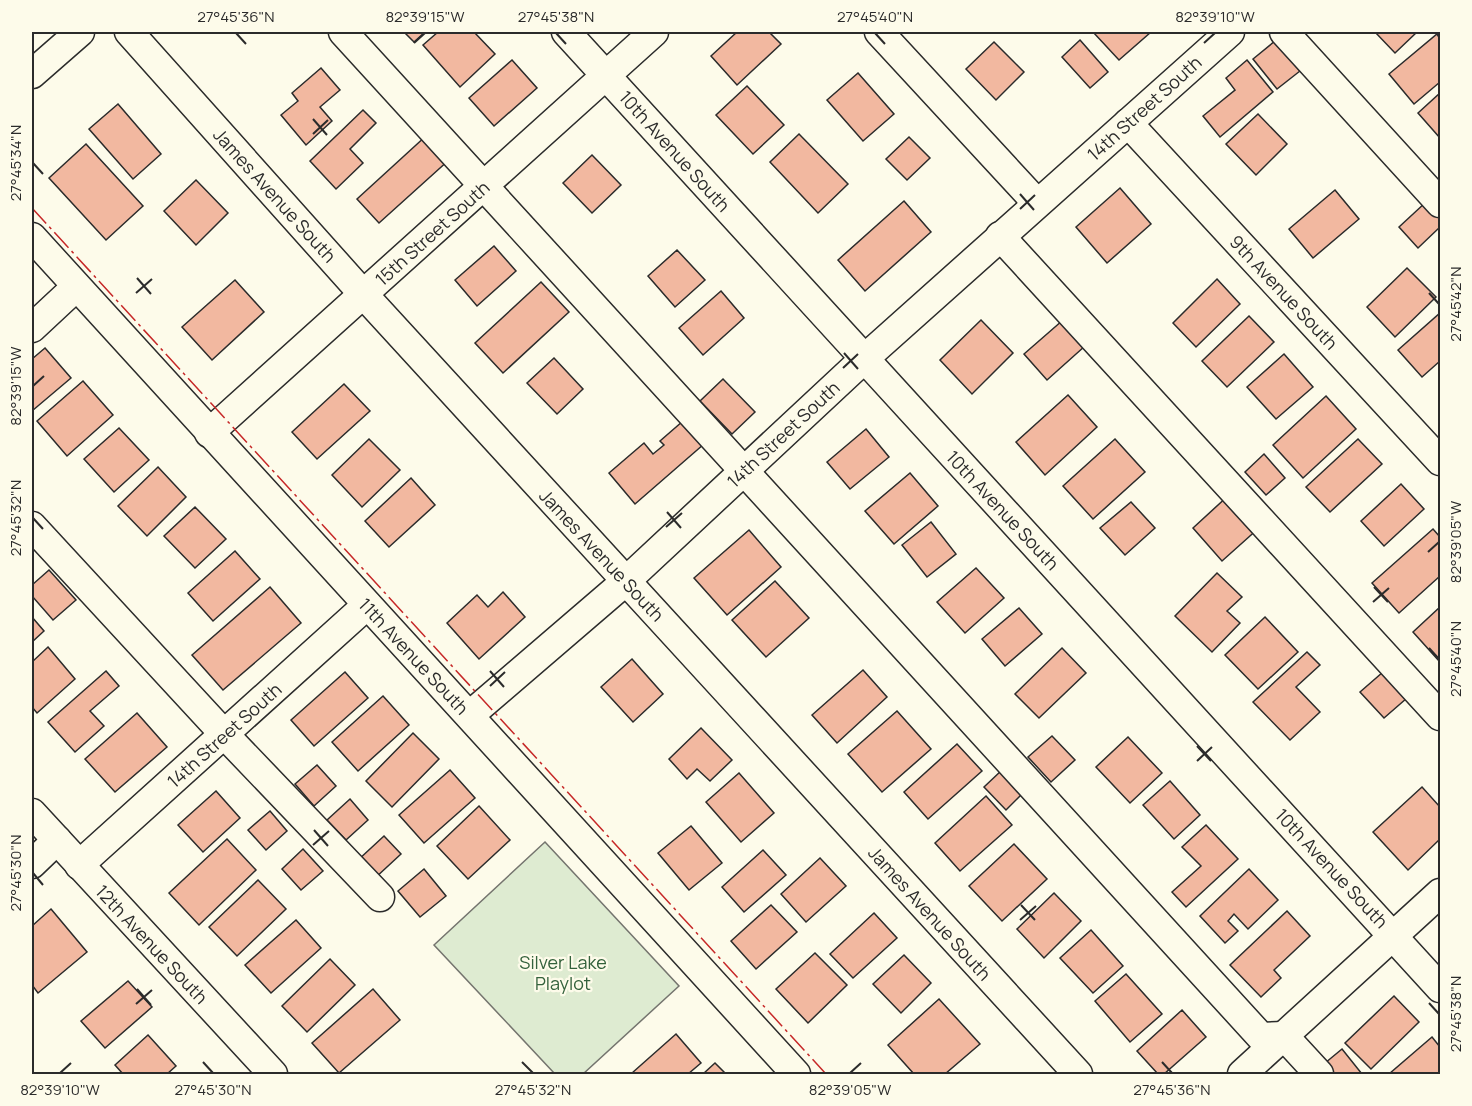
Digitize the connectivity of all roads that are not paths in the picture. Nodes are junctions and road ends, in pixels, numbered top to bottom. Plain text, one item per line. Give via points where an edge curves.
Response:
1 (80, 32) edge
2 (129, 32) edge
3 (343, 32) edge
4 (566, 32) edge
5 (654, 32) edge
6 (879, 32) edge
7 (1230, 32) edge
8 (1284, 32) edge
9 (32, 74) edge
10 (606, 75) junction
11 (1128, 123) junction
12 (484, 186) junction
13 (1036, 203) junction
14 (1440, 203) edge
15 (1000, 236) junction
16 (32, 237) edge
17 (76, 287) junction
18 (364, 295) junction
19 (32, 328) edge
20 (864, 358) junction
21 (209, 433) junction
22 (1440, 461) edge
23 (743, 472) junction
24 (32, 526) edge
25 (626, 581) junction
26 (367, 605) junction
27 (470, 716) junction
28 (1440, 716) edge
29 (225, 735) junction
30 (32, 813) edge
31 (57, 840) junction
32 (32, 864) edge
33 (80, 865) junction
34 (1440, 893) edge
35 (380, 897) dead end
36 (1394, 935) junction
37 (1440, 988) edge
38 (1284, 1036) junction
39 (273, 1074) edge
40 (796, 1074) edge
41 (1078, 1074) edge
42 (1242, 1074) edge
43 (1319, 1074) edge

1 - 9 street
2 - 18 street, James Avenue South
3 - 12 street
4 - 10 street, 10th Avenue South
5 - 10 street, 15th Street South
6 - 13 street
7 - 11 street, 14th Street South
8 - 14 street
10 - 12 street, 15th Street South
10 - 20 street, 10th Avenue South
11 - 13 street, 14th Street South
11 - 22 street, 9th Avenue South
12 - 18 street, 15th Street South
12 - 23 street
13 - 15 street, 14th Street South
15 - 20 street, 14th Street South
15 - 28 street
16 - 17 street, 11th Avenue South
17 - 19 street
17 - 21 street, 11th Avenue South
18 - 21 street, 15th Street South
18 - 25 street, James Avenue South
20 - 23 street, 14th Street South
20 - 36 street, 10th Avenue South
21 - 26 street, 11th Avenue South
23 - 25 street, 14th Street South
23 - 38 street via 1261,1036
24 - 29 street
25 - 27 street, 14th Street South
25 - 41 street, James Avenue South
26 - 27 street, 11th Avenue South
26 - 29 street, 14th Street South
27 - 40 street, 11th Avenue South
29 - 33 street, 14th Street South
29 - 35 street
30 - 31 street, 12th Avenue South
31 - 32 street
31 - 33 street, 12th Avenue South
33 - 39 street, 12th Avenue South
34 - 36 street
36 - 37 street, 10th Avenue South
36 - 38 street
38 - 42 street
38 - 43 street

